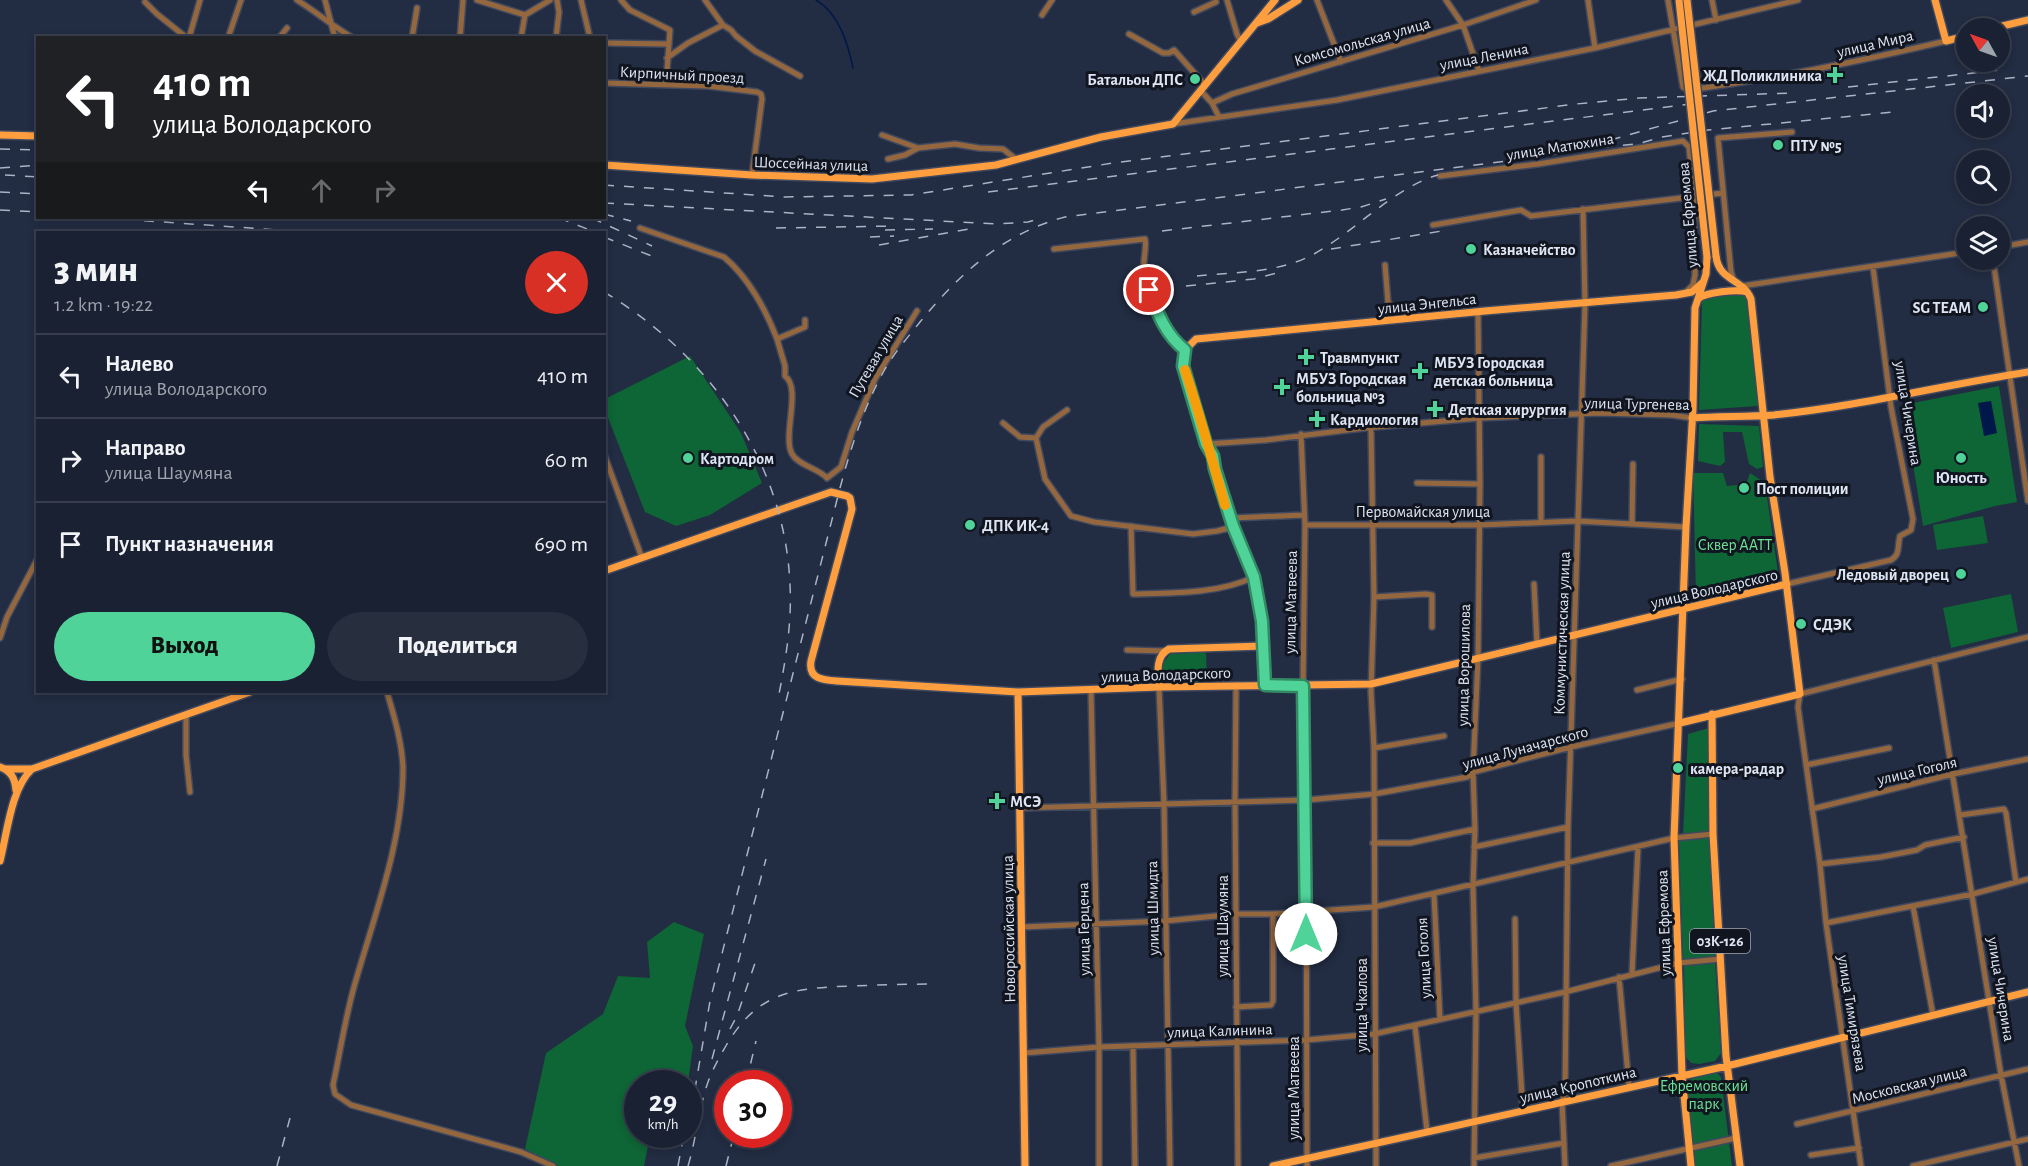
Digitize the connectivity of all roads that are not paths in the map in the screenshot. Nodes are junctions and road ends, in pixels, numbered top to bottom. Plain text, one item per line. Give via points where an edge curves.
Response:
1 (200, 0) edge
2 (242, 0) edge
3 (325, 0) edge
4 (463, 0) edge
5 (477, 0) edge
6 (550, 0) edge
7 (557, 0) edge
8 (581, 0) edge
9 (621, 0) edge
10 (705, 0) edge
11 (1052, 0) edge
12 (1225, 0) edge
13 (1275, 0) edge
14 (1298, 0) edge
15 (1317, 0) edge
16 (1446, 0) edge
17 (1536, 0) edge
18 (1588, 0) edge
19 (1668, 0) edge
20 (1679, 0) edge
21 (1687, 0) edge
22 (1712, 0) edge
23 (1798, 0) edge
24 (1935, 0) edge
25 (302, 1) edge
26 (1216, 1) edge
27 (145, 2) dead end
28 (417, 8) dead end
29 (1194, 12) dead end
30 (525, 15) junction
31 (1042, 15) dead end
32 (1716, 20) junction
33 (2028, 20) edge
34 (1257, 23) junction
35 (2010, 24) edge
36 (723, 25) junction
37 (1462, 25) junction
38 (333, 26) junction
39 (287, 28) dead end
40 (1674, 30) junction
41 (1129, 34) dead end
42 (185, 36) edge
43 (189, 36) edge
44 (229, 36) edge
45 (281, 36) edge
46 (335, 36) edge
47 (350, 36) edge
48 (412, 36) edge
49 (460, 36) edge
50 (520, 36) edge
51 (556, 36) edge
52 (590, 36) edge
53 (1956, 38) edge
54 (1946, 41) junction
55 (1241, 42) junction
56 (606, 43) edge
57 (668, 44) junction
58 (1595, 48) junction
59 (667, 58) junction
60 (1341, 62) junction
61 (1479, 71) junction
62 (800, 76) dead end
63 (606, 83) edge
64 (666, 84) junction
65 (1203, 88) junction
66 (1212, 103) junction
67 (1219, 117) junction
68 (1173, 124) junction
69 (1792, 132) dead end
70 (0, 135) edge
71 (882, 135) dead end
72 (36, 136) edge
73 (918, 148) junction
74 (888, 159) dead end
75 (1017, 160) junction
76 (606, 165) edge
77 (752, 175) junction
78 (1440, 176) dead end
79 (1723, 193) junction
80 (1694, 197) junction
81 (1583, 209) junction
82 (1433, 225) dead end
83 (640, 228) dead end
84 (2028, 242) edge
85 (2010, 245) edge
86 (1054, 249) dead end
87 (1956, 254) edge
88 (1730, 259) junction
89 (1385, 265) dead end
90 (1873, 267) junction
91 (1995, 270) edge
92 (1703, 282) junction
93 (1739, 285) junction
94 (1758, 285) junction
95 (1676, 295) junction
96 (1750, 296) junction
97 (1585, 304) junction
98 (1695, 307) junction
99 (917, 311) dead end
100 (1478, 311) junction
101 (1407, 319) junction
102 (805, 320) dead end
103 (777, 339) junction
104 (1185, 350) junction
105 (2028, 372) edge
106 (2011, 375) junction
107 (1891, 396) junction
108 (1067, 410) dead end
109 (1580, 414) junction
110 (1763, 415) junction
111 (1479, 418) junction
112 (1692, 418) junction
113 (1003, 423) dead end
114 (1371, 428) junction
115 (1301, 435) junction
116 (1036, 438) junction
117 (1206, 444) junction
118 (1541, 457) dead end
119 (606, 459) edge
120 (1633, 464) dead end
121 (827, 478) junction
122 (1417, 483) dead end
123 (1480, 484) junction
124 (831, 492) junction
125 (2028, 501) edge
126 (1304, 515) junction
127 (1232, 518) dead end
128 (1577, 521) junction
129 (1541, 522) junction
130 (1632, 524) junction
131 (1305, 525) junction
132 (1371, 525) junction
133 (1479, 525) junction
134 (1131, 526) junction
135 (1233, 526) junction
136 (1686, 527) junction
137 (1897, 557) joint
138 (642, 558) junction
139 (36, 562) edge
140 (606, 569) edge
141 (1254, 577) junction
142 (1534, 584) dead end
143 (1787, 584) junction
144 (1374, 597) junction
145 (1683, 609) junction
146 (1432, 627) dead end
147 (1575, 634) junction
148 (0, 638) edge
149 (2028, 638) edge
150 (1537, 644) junction
151 (1263, 646) junction
152 (1126, 650) dead end
153 (1164, 651) junction
154 (1478, 658) junction
155 (1934, 660) junction
156 (1682, 679) junction
157 (1371, 684) junction
158 (1236, 685) junction
159 (1265, 685) junction
160 (1303, 686) junction
161 (1159, 687) junction
162 (1637, 690) dead end
163 (1091, 691) junction
164 (1018, 692) junction
165 (247, 693) edge
166 (387, 693) edge
167 (1800, 694) junction
168 (1712, 714) junction
169 (186, 716) junction
170 (1680, 723) junction
171 (1444, 736) dead end
172 (1571, 747) junction
173 (1374, 748) junction
174 (1889, 748) dead end
175 (2028, 759) edge
176 (1806, 765) junction
177 (3, 768) edge
178 (32, 769) junction
179 (1473, 772) junction
180 (1953, 774) junction
181 (190, 792) dead end
182 (16, 794) junction
183 (1374, 794) junction
184 (1306, 800) junction
185 (1234, 801) junction
186 (1164, 803) junction
187 (1094, 806) junction
188 (1019, 808) junction
189 (1812, 808) junction
190 (1960, 815) junction
191 (1568, 827) junction
192 (1475, 829) junction
193 (1713, 834) junction
194 (1964, 837) junction
195 (1674, 838) junction
196 (1373, 843) junction
197 (1474, 847) junction
198 (1638, 847) junction
199 (0, 861) edge
200 (1568, 863) junction
201 (1820, 864) junction
202 (2028, 879) edge
203 (2016, 882) junction
204 (1473, 886) junction
205 (1973, 894) junction
206 (1434, 895) junction
207 (1913, 906) junction
208 (1374, 907) junction
209 (1306, 912) junction
210 (1236, 914) junction
211 (1273, 914) junction
212 (1515, 919) dead end
213 (1165, 921) junction
214 (1826, 923) junction
215 (1096, 924) junction
216 (1022, 927) junction
217 (1721, 958) junction
218 (1678, 963) junction
219 (1632, 974) junction
220 (1619, 977) junction
221 (1565, 992) junction
222 (2028, 992) edge
223 (1990, 1001) junction
224 (1516, 1003) junction
225 (1236, 1007) junction
226 (1476, 1011) junction
227 (1933, 1015) junction
228 (1440, 1019) junction
229 (1415, 1026) junction
230 (1374, 1034) junction
231 (1842, 1037) junction
232 (1306, 1041) junction
233 (1236, 1042) junction
234 (1167, 1045) junction
235 (1099, 1047) junction
236 (1133, 1047) junction
237 (1024, 1053) junction
238 (1727, 1065) junction
239 (2028, 1069) edge
240 (1682, 1075) junction
241 (2001, 1075) junction
242 (1629, 1086) junction
243 (1562, 1101) junction
244 (1854, 1110) junction
245 (1523, 1111) junction
246 (1476, 1121) junction
247 (1797, 1124) dead end
248 (1427, 1131) junction
249 (1736, 1138) junction
250 (2028, 1139) edge
251 (2015, 1142) junction
252 (1564, 1143) junction
253 (1375, 1144) junction
254 (1859, 1148) junction
255 (1689, 1149) junction
256 (1810, 1155) dead end
257 (1474, 1158) junction
258 (1307, 1162) edge
259 (553, 1166) edge
260 (1025, 1166) edge
261 (1100, 1166) edge
262 (1135, 1166) edge
263 (1170, 1166) edge
264 (1238, 1166) edge
265 (1273, 1166) edge
266 (1376, 1166) edge
267 (1474, 1166) edge
268 (1565, 1166) edge
269 (1611, 1166) edge
270 (1691, 1166) edge
271 (1740, 1166) edge
272 (1861, 1166) edge
273 (1913, 1166) edge
274 (2019, 1166) edge

1 - 43 street
2 - 44 street
3 - 38 street
4 - 49 street
5 - 30 street
6 - 30 street
7 - 51 street
8 - 52 street
9 - 57 street via 630,10 670,30
10 - 36 street
11 - 31 street
12 - 26 street
12 - 55 street
13 - 34 main road
14 - 34 main road
15 - 60 street
16 - 37 street
17 - 37 street, Комсомольская улица
18 - 58 street
19 - 40 street
20 - 92 main road, улица Ефремова, bridge via 1707,257
21 - 93 main road, улица Ефремова, bridge via 1716,256 1721,271
22 - 32 street
23 - 32 street, улица Ленина
24 - 54 main road
25 - 38 street
26 - 29 street
27 - 42 street
28 - 48 street
30 - 50 street
32 - 40 street, улица Ленина
33 - 35 main road
34 - 55 main road
36 - 59 street
36 - 62 street via 755,51
37 - 60 street, Комсомольская улица
37 - 61 street
38 - 46 street
38 - 47 street
39 - 45 street
40 - 54 street, улица Мира via 1683,87 1688,90 1852,63
40 - 58 street, улица Ленина
41 - 65 street via 1162,52 1174,50
53 - 54 main road, улица Мира
55 - 65 main road
56 - 57 street
57 - 59 street
58 - 61 street, улица Ленина
59 - 64 street
60 - 66 street, Комсомольская улица via 1272,80
61 - 67 street, улица Ленина via 1337,100
63 - 64 street, Кирпичный проезд
64 - 77 street, Кирпичный проезд via 761,94
65 - 66 street
65 - 68 main road
66 - 67 street
67 - 68 street, улица Ленина
68 - 75 main road, Шоссейная улица via 1101,137
69 - 79 street via 1718,138
70 - 72 main road
71 - 73 street, Шоссейная улица
73 - 74 street, Шоссейная улица
73 - 75 street, Шоссейная улица via 955,144 1003,149
75 - 77 main road, Шоссейная улица via 872,179
76 - 77 main road, Шоссейная улица
78 - 80 street, улица Матюхина via 1683,141 1689,147
79 - 80 street
79 - 88 street
80 - 81 street
80 - 95 street, улица Ефремова via 1695,281 1690,290
81 - 82 street via 1531,216 1521,210
81 - 97 street, Коммунистическая улица
83 - 103 street via 724,257 755,295
84 - 85 street
86 - 104 street via 1145,239 1145,274 1158,316 1173,340
87 - 90 street
88 - 93 street via 1731,275
88 - 94 street via 1736,279
89 - 101 street via 1388,302 1395,309 1406,309
90 - 94 street
90 - 107 street, улица Чичерина
91 - 106 street
92 - 95 main road, улица Энгельса via 1692,292
92 - 98 main road, улица Ефремова
93 - 94 street
93 - 96 main road, улица Ефремова
94 - 96 street
95 - 97 main road, улица Энгельса
95 - 98 main road
96 - 98 main road via 1739,290 1703,295
96 - 110 main road
97 - 100 main road, улица Энгельса
97 - 109 street, Коммунистическая улица
98 - 112 main road, улица Ефремова
99 - 121 street, Путевая улица via 871,387 841,467
100 - 101 main road, улица Энгельса
100 - 111 street, улица Ворошилова
101 - 104 main road, улица Энгельса via 1196,339
102 - 103 street via 805,327
103 - 121 street via 791,392 792,453
104 - 117 main road via 1183,366
105 - 106 main road, улица Тургенева
106 - 107 main road, улица Тургенева
106 - 125 street
107 - 110 main road, улица Тургенева
107 - 137 street, улица Чичерина via 1913,519 1911,530 1900,536
108 - 116 street via 1043,427
109 - 111 street, улица Тургенева
109 - 112 street, улица Тургенева
109 - 128 street, Коммунистическая улица
110 - 112 main road, улица Тургенева
110 - 143 main road
111 - 114 street, улица Тургенева
111 - 123 street, улица Ворошилова
112 - 136 main road, улица Ефремова
113 - 116 street via 1020,437
114 - 115 street, улица Тургенева
114 - 132 street, улица Чкалова
115 - 117 street, улица Тургенева
115 - 126 street, улица Матвеева
116 - 134 street via 1045,479 1071,516
117 - 135 main road
118 - 129 street
119 - 138 street
120 - 130 street
121 - 124 street
122 - 123 street
123 - 133 street, улица Ворошилова
124 - 138 main road
124 - 164 main road, улица Володарского via 847,495 852,509 810,667 815,677
126 - 127 street
126 - 131 street, улица Матвеева
128 - 129 street, Первомайская улица
128 - 130 street, Первомайская улица
128 - 147 street, Коммунистическая улица
129 - 133 street, Первомайская улица
130 - 136 street, Первомайская улица
131 - 132 street, Первомайская улица
131 - 160 street, улица Матвеева
132 - 133 street, Первомайская улица
132 - 144 street, улица Чкалова
133 - 154 street, улица Ворошилова
134 - 135 street via 1193,534
134 - 141 street via 1133,594 1208,590
135 - 141 main road
136 - 145 main road, улица Ефремова
137 - 143 street, улица Володарского
138 - 140 main road
139 - 148 street
141 - 151 main road
142 - 150 street
143 - 145 main road, улица Володарского
143 - 167 main road
144 - 146 street via 1432,595
144 - 157 street, улица Чкалова
145 - 147 main road, улица Володарского
145 - 156 main road, улица Ефремова
147 - 150 main road, улица Володарского
147 - 172 street, Коммунистическая улица
149 - 155 street, улица Луначарского
150 - 154 main road, улица Володарского
151 - 153 main road, улица Володарского via 1180,647
151 - 159 street
152 - 153 street, улица Володарского
153 - 161 main road, улица Шмидта via 1159,664
154 - 157 main road, улица Володарского
154 - 179 street, улица Ворошилова
155 - 167 street, улица Луначарского
155 - 180 street, улица Чичерина
156 - 162 street
156 - 170 main road, улица Ефремова
157 - 160 main road, улица Володарского
157 - 173 street, улица Чкалова
158 - 159 main road, улица Володарского
158 - 161 main road, улица Володарского
158 - 185 street, улица Шаумяна
159 - 160 main road, улица Володарского
160 - 184 street, улица Матвеева
161 - 163 main road, улица Володарского
161 - 186 street, улица Шмидта
163 - 164 main road, улица Володарского
163 - 187 street, улица Герцена
164 - 188 main road, Новороссийская улица
165 - 169 main road
166 - 259 street via 403,766 400,808 381,898 353,990 334,1094 351,1105 511,1149
167 - 168 main road, улица Луначарского
167 - 176 street, улица Тимирязева via 1798,707
168 - 170 main road, улица Луначарского
168 - 193 main road, 03К-126
169 - 178 main road
169 - 181 street
170 - 172 street, улица Луначарского
170 - 195 main road, улица Ефремова / 03К-126
171 - 173 street
172 - 179 street, улица Луначарского
172 - 191 street, Коммунистическая улица
173 - 183 street, улица Чкалова
174 - 176 street
175 - 180 street, улица Гоголя
176 - 189 street, улица Тимирязева
177 - 178 main road
177 - 182 main road via 15,779
178 - 182 main road via 23,777
179 - 183 street, улица Луначарского via 1467,777
179 - 192 street, улица Ворошилова
180 - 189 street, улица Гоголя
180 - 190 street, улица Чичерина
182 - 199 main road
183 - 184 street, улица Луначарского
183 - 196 street, улица Чкалова
184 - 185 street, улица Луначарского
184 - 209 street, улица Матвеева
185 - 186 street, улица Луначарского
185 - 210 street, улица Шаумяна
186 - 187 street, улица Луначарского
186 - 213 street, улица Шмидта
187 - 188 street, улица Луначарского
187 - 215 street, улица Герцена
188 - 216 main road, Новороссийская улица
189 - 201 street, улица Тимирязева
190 - 194 street, улица Чичерина
190 - 203 street via 2004,809
191 - 197 street
191 - 200 street, Коммунистическая улица
192 - 196 street via 1410,843
192 - 197 street, улица Ворошилова
193 - 195 street, улица Гоголя
193 - 217 main road, 03К-126
194 - 201 street via 1917,850
194 - 205 street, улица Чичерина
195 - 198 street, улица Гоголя
195 - 218 main road, улица Ефремова / 03К-126
196 - 208 street, улица Чкалова
197 - 204 street, улица Ворошилова
198 - 200 street, улица Гоголя
198 - 219 street
200 - 204 street, улица Гоголя
200 - 221 street, Коммунистическая улица
201 - 214 street, улица Тимирязева
202 - 203 street
203 - 205 street
204 - 206 street, улица Гоголя
204 - 226 street, улица Ворошилова
205 - 207 street
205 - 223 street, улица Чичерина
206 - 208 street, улица Гоголя
206 - 228 street, улица Гоголя
207 - 214 street
207 - 227 street
208 - 209 street, улица Гоголя
208 - 230 street, улица Чкалова
209 - 211 street, улица Гоголя
209 - 232 street, улица Матвеева
210 - 211 street, улица Гоголя
210 - 213 street, улица Гоголя
210 - 225 street, улица Шаумяна
211 - 225 street via 1273,1001 1265,1006
212 - 224 street
213 - 215 street, улица Гоголя
213 - 234 street, улица Шмидта
214 - 231 street, улица Тимирязева
215 - 216 street, улица Гоголя
215 - 235 street, улица Герцена
216 - 237 main road, Новороссийская улица
217 - 218 street, улица Калинина
217 - 238 main road, 03К-126
218 - 219 street, улица Калинина
218 - 240 main road, улица Ефремова / 03К-126
219 - 220 street, улица Калинина
220 - 221 street, улица Калинина
220 - 242 street
221 - 224 street, улица Калинина
221 - 243 street, Коммунистическая улица
222 - 223 main road, улица Кропоткина
223 - 227 main road, улица Кропоткина
223 - 241 street, улица Чичерина
224 - 226 street, улица Калинина
224 - 245 street
225 - 233 street, улица Шаумяна
226 - 228 street, улица Калинина
226 - 246 street, улица Ворошилова
227 - 231 main road, улица Кропоткина
228 - 229 street, улица Калинина
229 - 230 street, улица Калинина
229 - 248 street
230 - 232 street, улица Калинина
230 - 253 street, улица Чкалова
231 - 238 main road, улица Кропоткина
231 - 244 street, улица Тимирязева
232 - 233 street, улица Калинина
232 - 258 street, улица Матвеева
233 - 234 street, улица Калинина
233 - 264 street, улица Шаумяна
234 - 236 street, улица Калинина
234 - 263 street, улица Шмидта
235 - 236 street, улица Калинина
235 - 237 street, улица Калинина
235 - 261 street, улица Герцена
236 - 262 street
237 - 260 main road, Новороссийская улица
238 - 240 main road, улица Кропоткина
238 - 249 main road, 03К-126
239 - 241 street, Московская улица
240 - 242 main road, улица Кропоткина
240 - 255 main road, улица Ефремова / 03К-126
241 - 244 street, Московская улица
241 - 251 street, улица Чичерина
242 - 243 main road, улица Кропоткина
243 - 245 main road, улица Кропоткина
243 - 252 street, Коммунистическая улица
244 - 247 street, Московская улица
244 - 254 street, улица Тимирязева
245 - 246 main road, улица Кропоткина
246 - 248 main road, улица Кропоткина
246 - 257 street, улица Ворошилова
248 - 253 main road, улица Кропоткина
249 - 255 street
249 - 271 main road, 03К-126
250 - 251 street
251 - 273 street
251 - 274 street, улица Чичерина
252 - 257 street
252 - 268 street, Коммунистическая улица
253 - 258 main road, улица Кропоткина
253 - 266 street, улица Чкалова
254 - 256 street
254 - 272 street, улица Тимирязева
255 - 269 street
255 - 270 main road, улица Ефремова / 03К-126
257 - 267 street, улица Ворошилова
258 - 265 main road, улица Кропоткина

